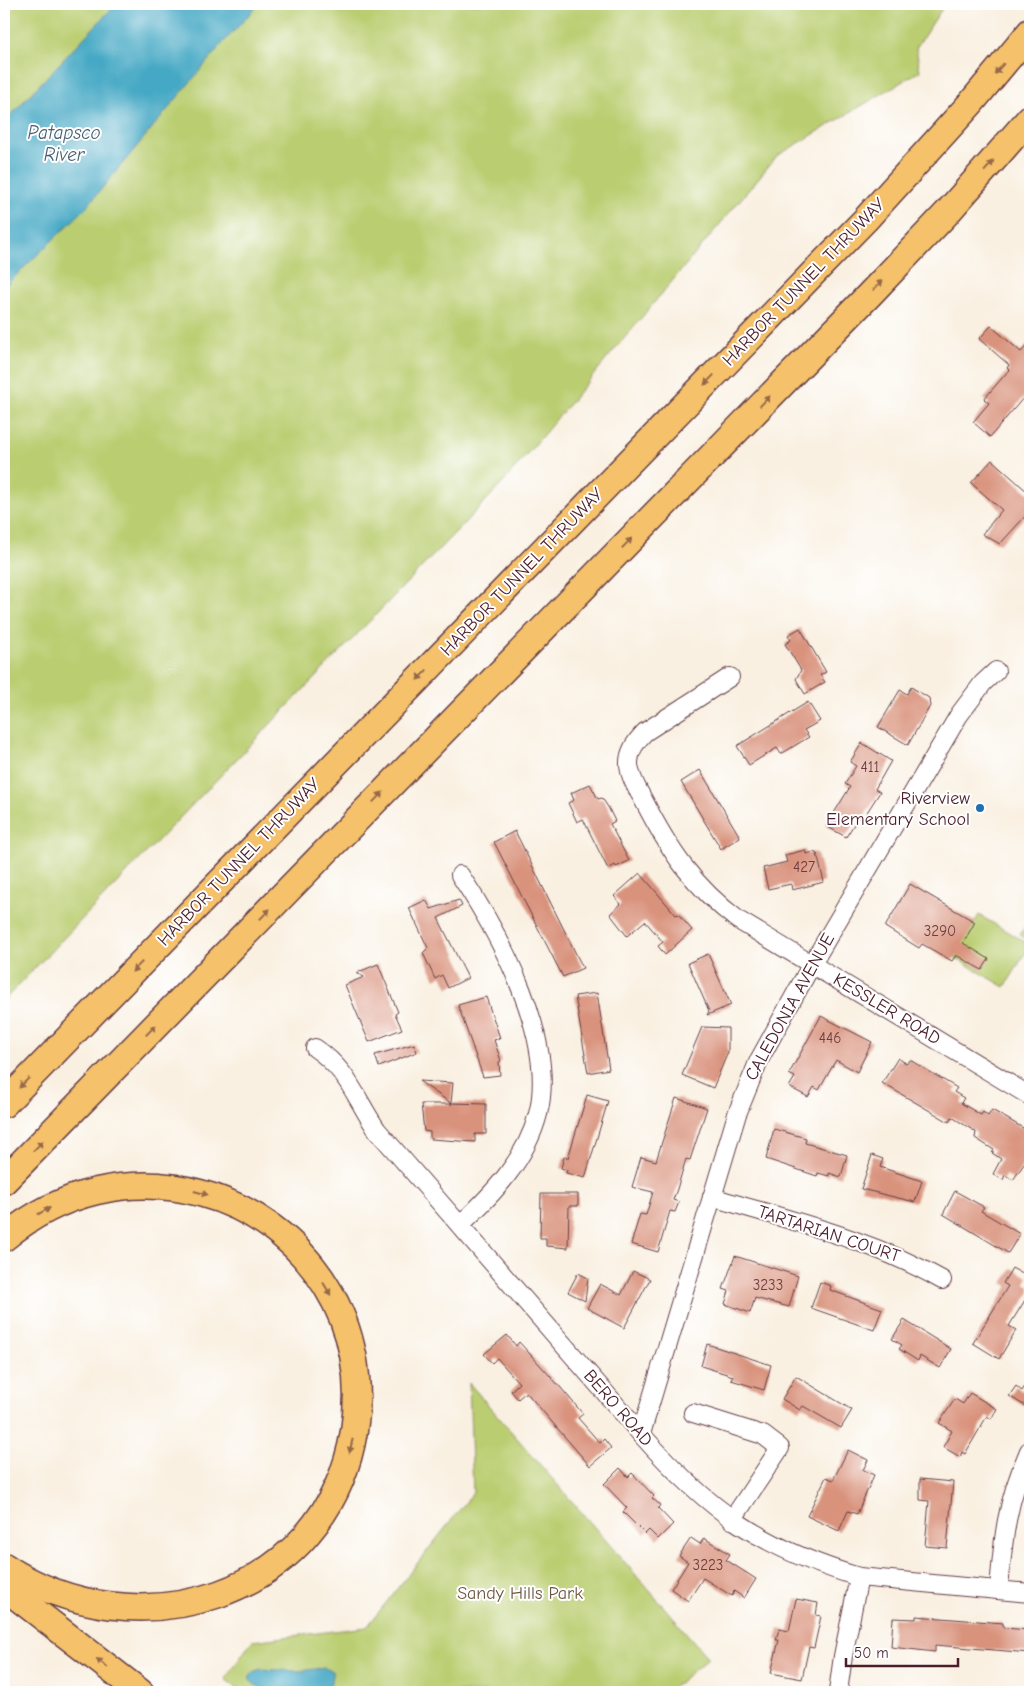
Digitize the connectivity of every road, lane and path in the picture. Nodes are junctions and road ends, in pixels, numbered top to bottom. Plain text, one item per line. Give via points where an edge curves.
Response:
1 (1030, 32) edge
2 (1030, 118) edge
3 (996, 671) dead end
4 (730, 677) dead end
5 (460, 874) dead end
6 (812, 964) junction
7 (315, 1048) dead end
8 (1030, 1096) edge
9 (4, 1104) edge
10 (4, 1181) edge
11 (712, 1197) junction
12 (460, 1225) junction
13 (4, 1238) edge
14 (942, 1280) dead end
15 (693, 1413) dead end
16 (641, 1434) junction
17 (1029, 1452) edge
18 (732, 1520) junction
19 (4, 1566) edge
20 (859, 1577) junction
21 (4, 1587) edge
22 (998, 1590) junction
23 (1030, 1593) edge
24 (140, 1692) edge
25 (838, 1692) edge

1 -> 9 highway, HARBOR TUNNEL THRUWAY via 858,227
10 -> 2 highway via 863,301 946,214
3 - 6 street, CALEDONIA AVENUE via 959,715
4 - 6 street, KESSLER ROAD via 638,738 629,765 632,778 666,844 690,877 716,904
5 - 12 street via 491,926 519,984 538,1044 542,1093 537,1116 517,1161 491,1196
6 - 8 street, KESSLER ROAD
6 - 11 street, CALEDONIA AVENUE via 762,1053 747,1087
7 - 12 street, BERO ROAD via 341,1071 377,1130
11 - 14 street, TARTARIAN COURT via 880,1248
11 - 16 street, CALEDONIA AVENUE
12 - 16 street, BERO ROAD
13 -> 19 highway via 29,1219 71,1198 117,1186 167,1186 228,1201 277,1231 319,1276 346,1328 357,1393 356,1419 348,1456 327,1506 284,1556 229,1591 183,1605 114,1606 54,1592
15 - 18 street via 763,1435 780,1448
16 - 18 street, BERO ROAD via 677,1474
17 - 22 street via 1008,1508
18 - 20 street, BERO ROAD via 775,1546
20 - 22 street, BERO ROAD
20 - 25 street
24 -> 21 highway
22 - 23 street, BERO ROAD

